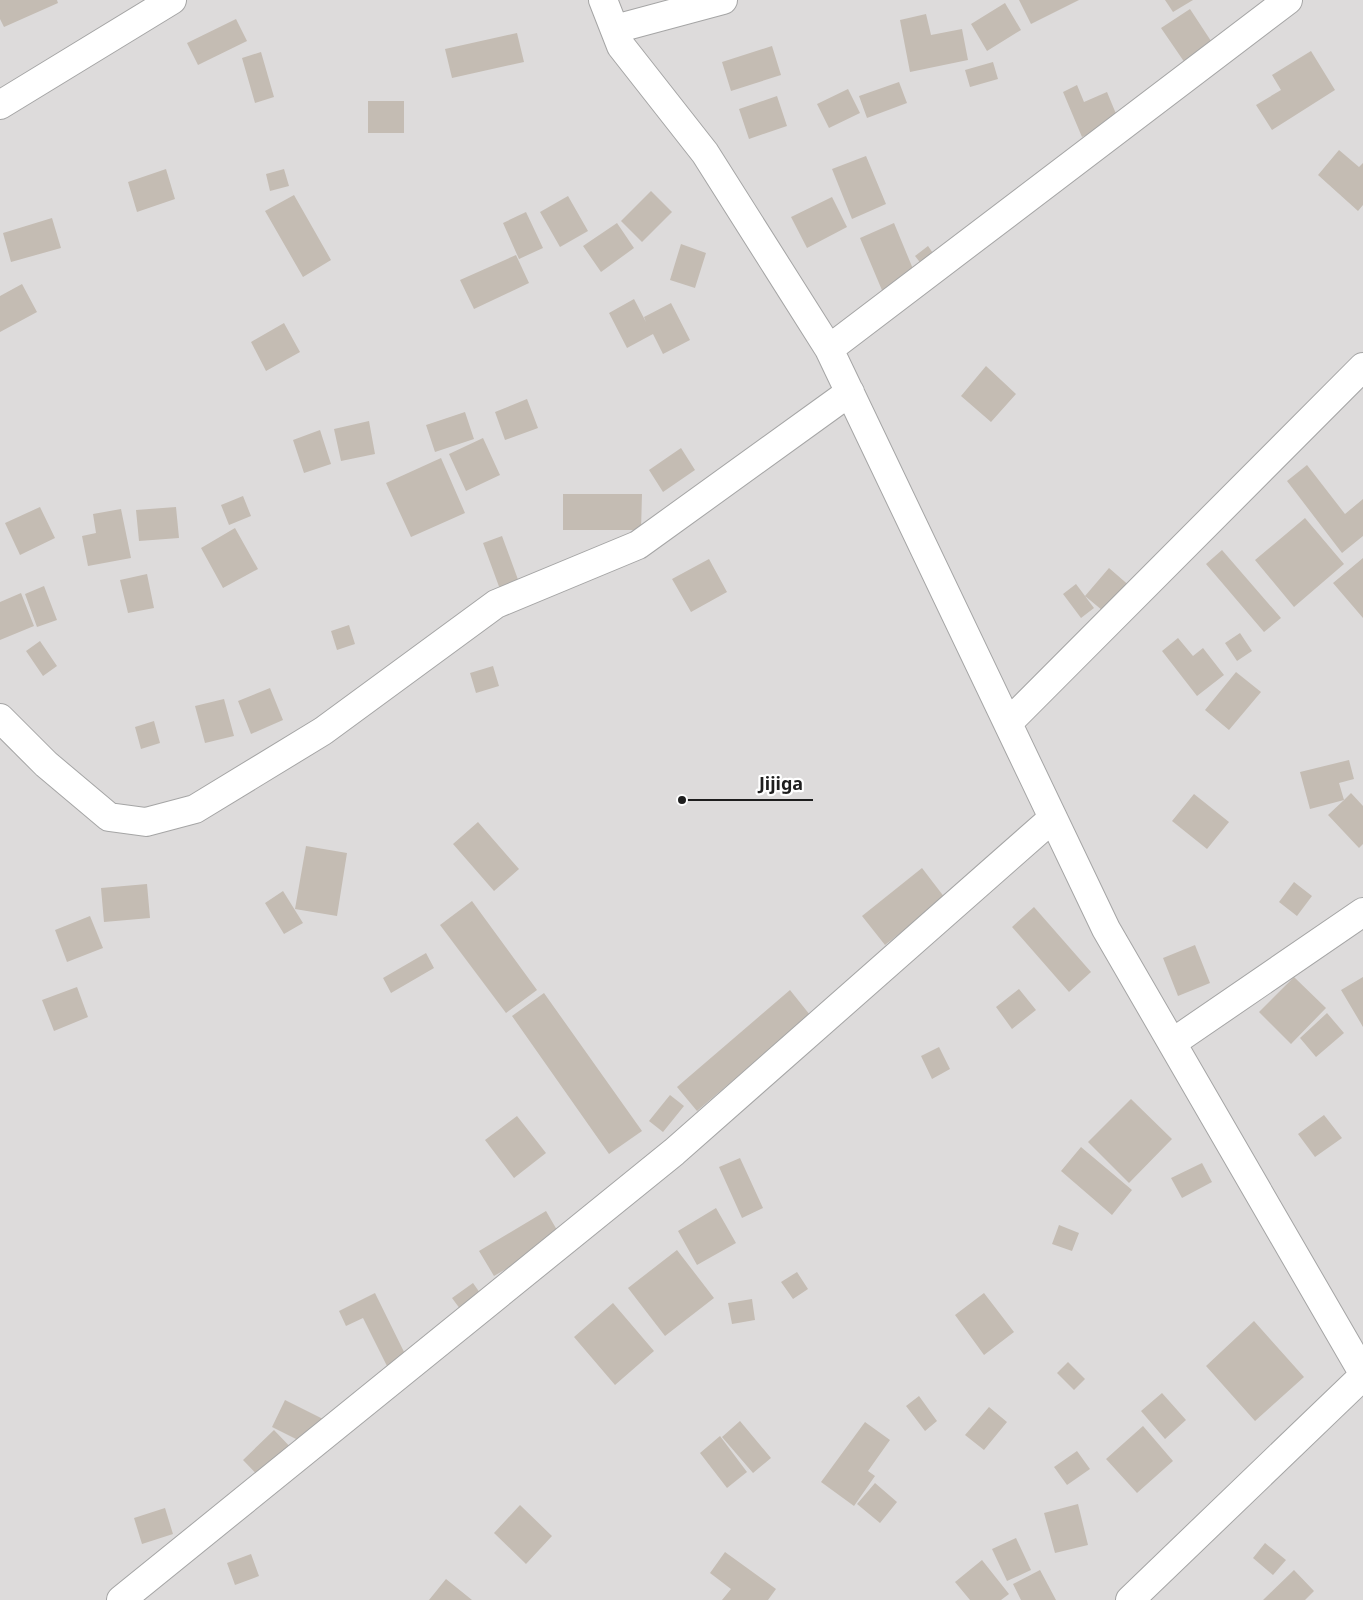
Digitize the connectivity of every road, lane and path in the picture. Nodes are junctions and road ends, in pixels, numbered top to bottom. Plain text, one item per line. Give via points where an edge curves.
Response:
1 (172, 0) edge
2 (603, 0) edge
3 (723, 0) edge
4 (1288, 0) edge
5 (615, 29) junction
6 (0, 105) edge
7 (829, 349) junction
8 (1363, 367) edge
9 (850, 392) junction
10 (0, 718) edge
11 (1008, 723) junction
12 (1053, 818) junction
13 (1363, 912) edge
14 (1172, 1043) junction
15 (1363, 1374) edge
16 (121, 1600) edge
17 (1130, 1600) edge

1 - 6 street
2 - 5 street
3 - 5 street
4 - 7 street
5 - 7 street via 621,46 705,153
7 - 9 street
8 - 11 street
9 - 10 street via 638,545 496,604 323,731 195,809 146,822 109,818 46,764
9 - 11 street
11 - 12 street
12 - 14 street via 1106,929
12 - 16 street via 674,1152
13 - 14 street
14 - 15 street
15 - 17 street

